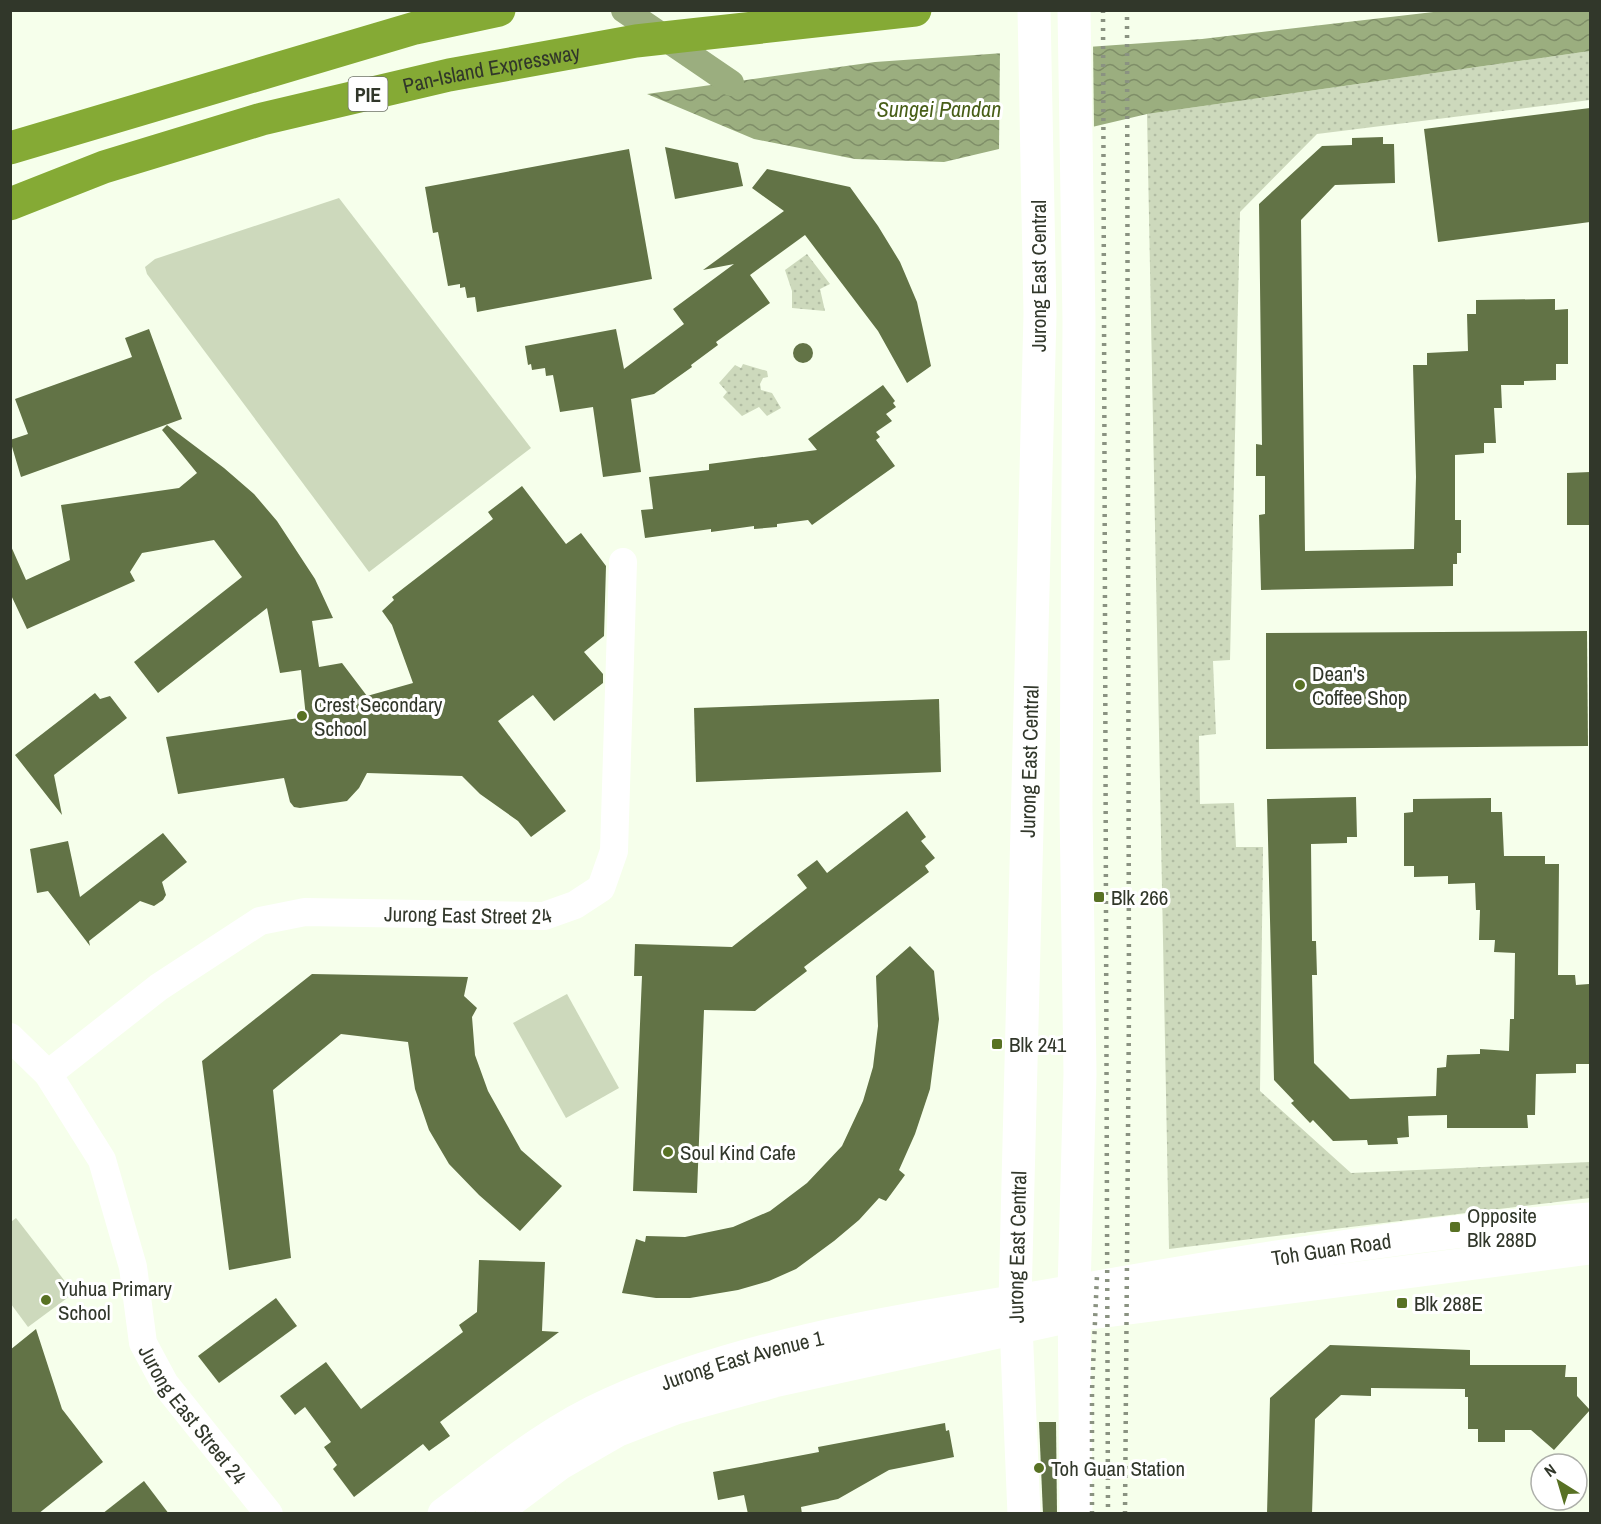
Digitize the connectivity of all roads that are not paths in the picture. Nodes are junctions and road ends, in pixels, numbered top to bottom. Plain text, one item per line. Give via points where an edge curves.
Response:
1 (499, 10) edge
2 (915, 10) edge
3 (1034, 10) edge
4 (1074, 10) edge
5 (427, 19) edge
6 (10, 148) edge
7 (10, 204) edge
8 (623, 562) dead end
9 (10, 1037) edge
10 (48, 1074) junction
11 (1590, 1219) edge
12 (1590, 1248) edge
13 (1075, 1303) junction
14 (1016, 1314) junction
15 (269, 1514) edge
16 (444, 1514) edge
17 (492, 1514) edge
18 (1024, 1514) edge
19 (1076, 1514) edge

1 - 5 highway, PIE
2 - 7 highway, Pan-Island Expressway / PIE via 636,41 449,75 262,119 104,167
3 - 14 main road, Jurong East Central via 1040,314
4 - 13 main road, Jurong East Central via 1079,322 1080,1074
5 - 6 highway, PIE
8 - 10 street, Jurong East Street 24 via 614,851 601,888 575,905 544,916 305,912 260,921 159,987
9 - 10 street, Jurong East Street 24
10 - 15 street, Jurong East Street 24 via 102,1160 133,1267 143,1343 165,1384
11 - 13 main road, Toh Guan Road via 1491,1226
12 - 13 main road, Toh Guan Road
13 - 14 main road, Jurong East Avenue 1
13 - 19 main road, Jurong East Central
14 - 16 main road, Jurong East Avenue 1 via 846,1330 779,1346 664,1382 606,1406 540,1443
14 - 17 main road, Jurong East Avenue 1 via 675,1408 618,1430 559,1464
14 - 18 main road, Jurong East Central

